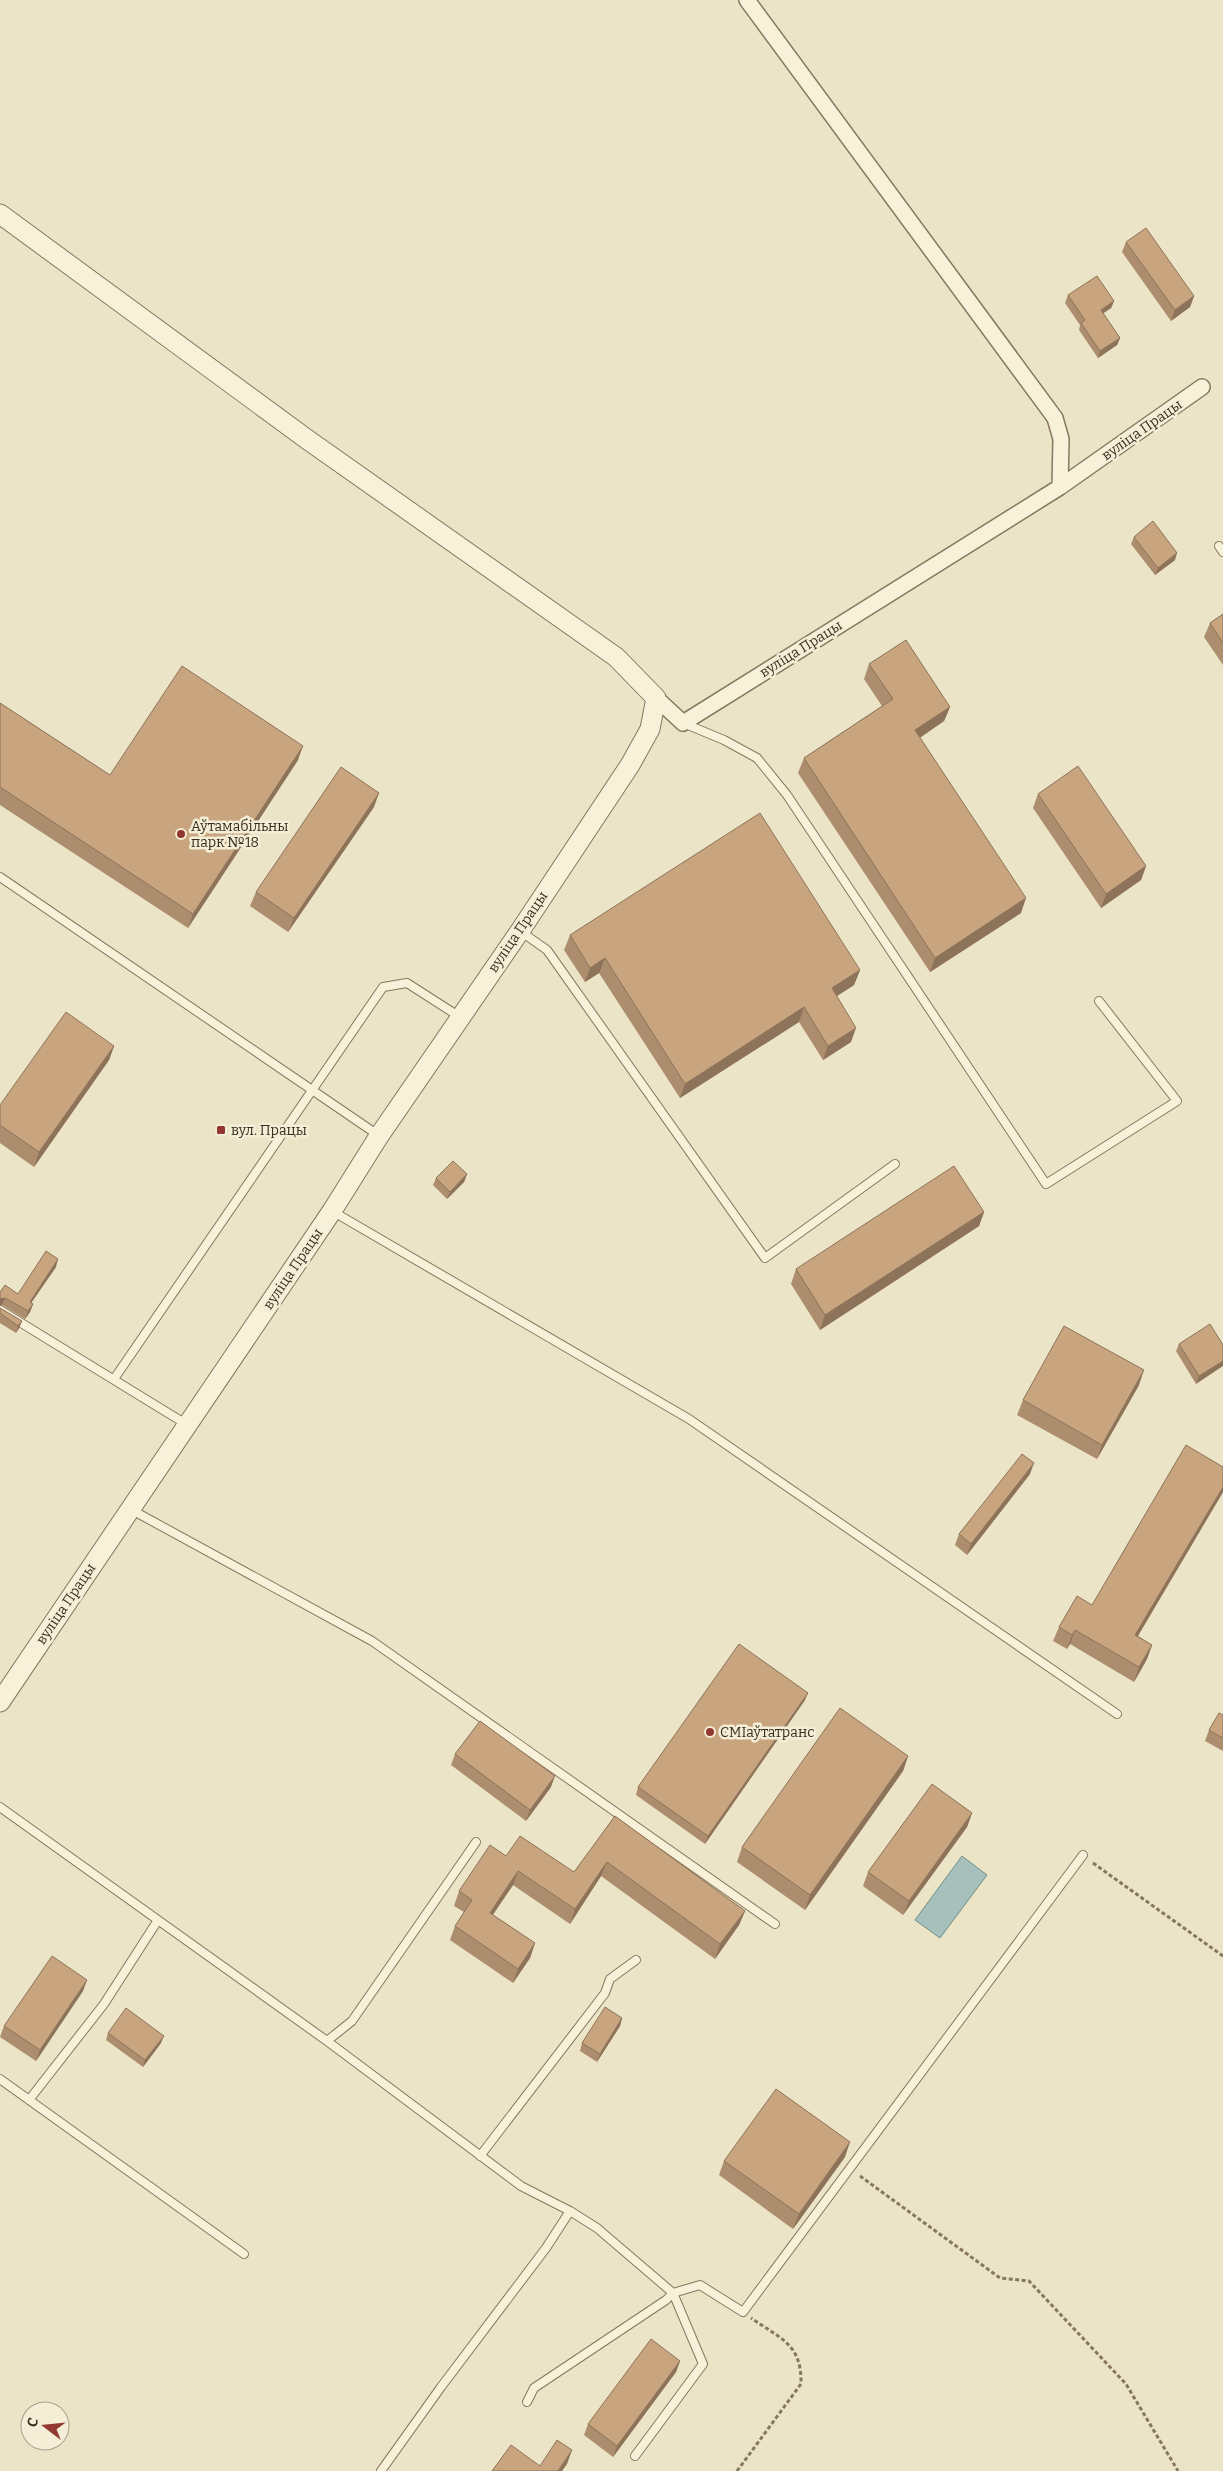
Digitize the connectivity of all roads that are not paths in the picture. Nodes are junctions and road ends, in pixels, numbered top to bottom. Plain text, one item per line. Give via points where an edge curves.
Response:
1 (747, 0) edge
2 (0, 214) edge
3 (1202, 387) dead end
4 (1060, 487) junction
5 (656, 698) junction
6 (683, 723) junction
7 (0, 877) edge
8 (520, 931) junction
9 (1099, 1001) dead end
10 (460, 1017) junction
11 (312, 1091) junction
12 (379, 1136) junction
13 (895, 1164) dead end
14 (332, 1211) junction
15 (0, 1310) edge
16 (114, 1379) junction
17 (186, 1424) junction
18 (130, 1509) junction
19 (0, 1702) edge
20 (1117, 1714) dead end
21 (0, 1807) edge
22 (476, 1842) dead end
23 (1083, 1855) road end
24 (158, 1920) junction
25 (775, 1924) dead end
26 (636, 1960) dead end
27 (327, 2041) junction
28 (0, 2079) edge
29 (29, 2100) junction
30 (480, 2156) junction
31 (570, 2211) junction
32 (244, 2254) dead end
33 (673, 2292) junction
34 (527, 2402) dead end
35 (635, 2456) dead end
36 (381, 2471) edge

1 - 4 street via 1054,418 1061,439
2 - 5 street via 308,440 616,657
3 - 4 street, вуліца Працы
4 - 6 street, вуліца Працы
5 - 6 street
5 - 8 street, вуліца Працы via 650,729 630,765
6 - 9 lane via 757,758 787,795 1046,1184 1177,1101
7 - 11 lane
8 - 10 street, вуліца Працы
8 - 13 lane via 547,950 765,1258
10 - 11 lane via 407,983 383,987
10 - 12 street, вуліца Працы
11 - 12 lane
11 - 16 lane
12 - 14 street, вуліца Працы
14 - 17 street, вуліца Працы
14 - 20 lane via 689,1420
15 - 16 lane
16 - 17 lane
17 - 18 street, вуліца Працы
18 - 19 street, вуліца Працы
18 - 25 lane via 372,1641
21 - 24 lane
22 - 27 lane via 352,2021
23 - 33 lane via 743,2312 700,2285
24 - 27 lane
24 - 29 lane via 104,2004
26 - 30 lane via 610,1980 605,1993
27 - 30 lane
28 - 29 lane
29 - 32 lane
30 - 31 lane via 521,2186
31 - 33 lane via 597,2228
31 - 36 lane
33 - 34 lane via 666,2300 534,2388
33 - 35 lane via 703,2364

